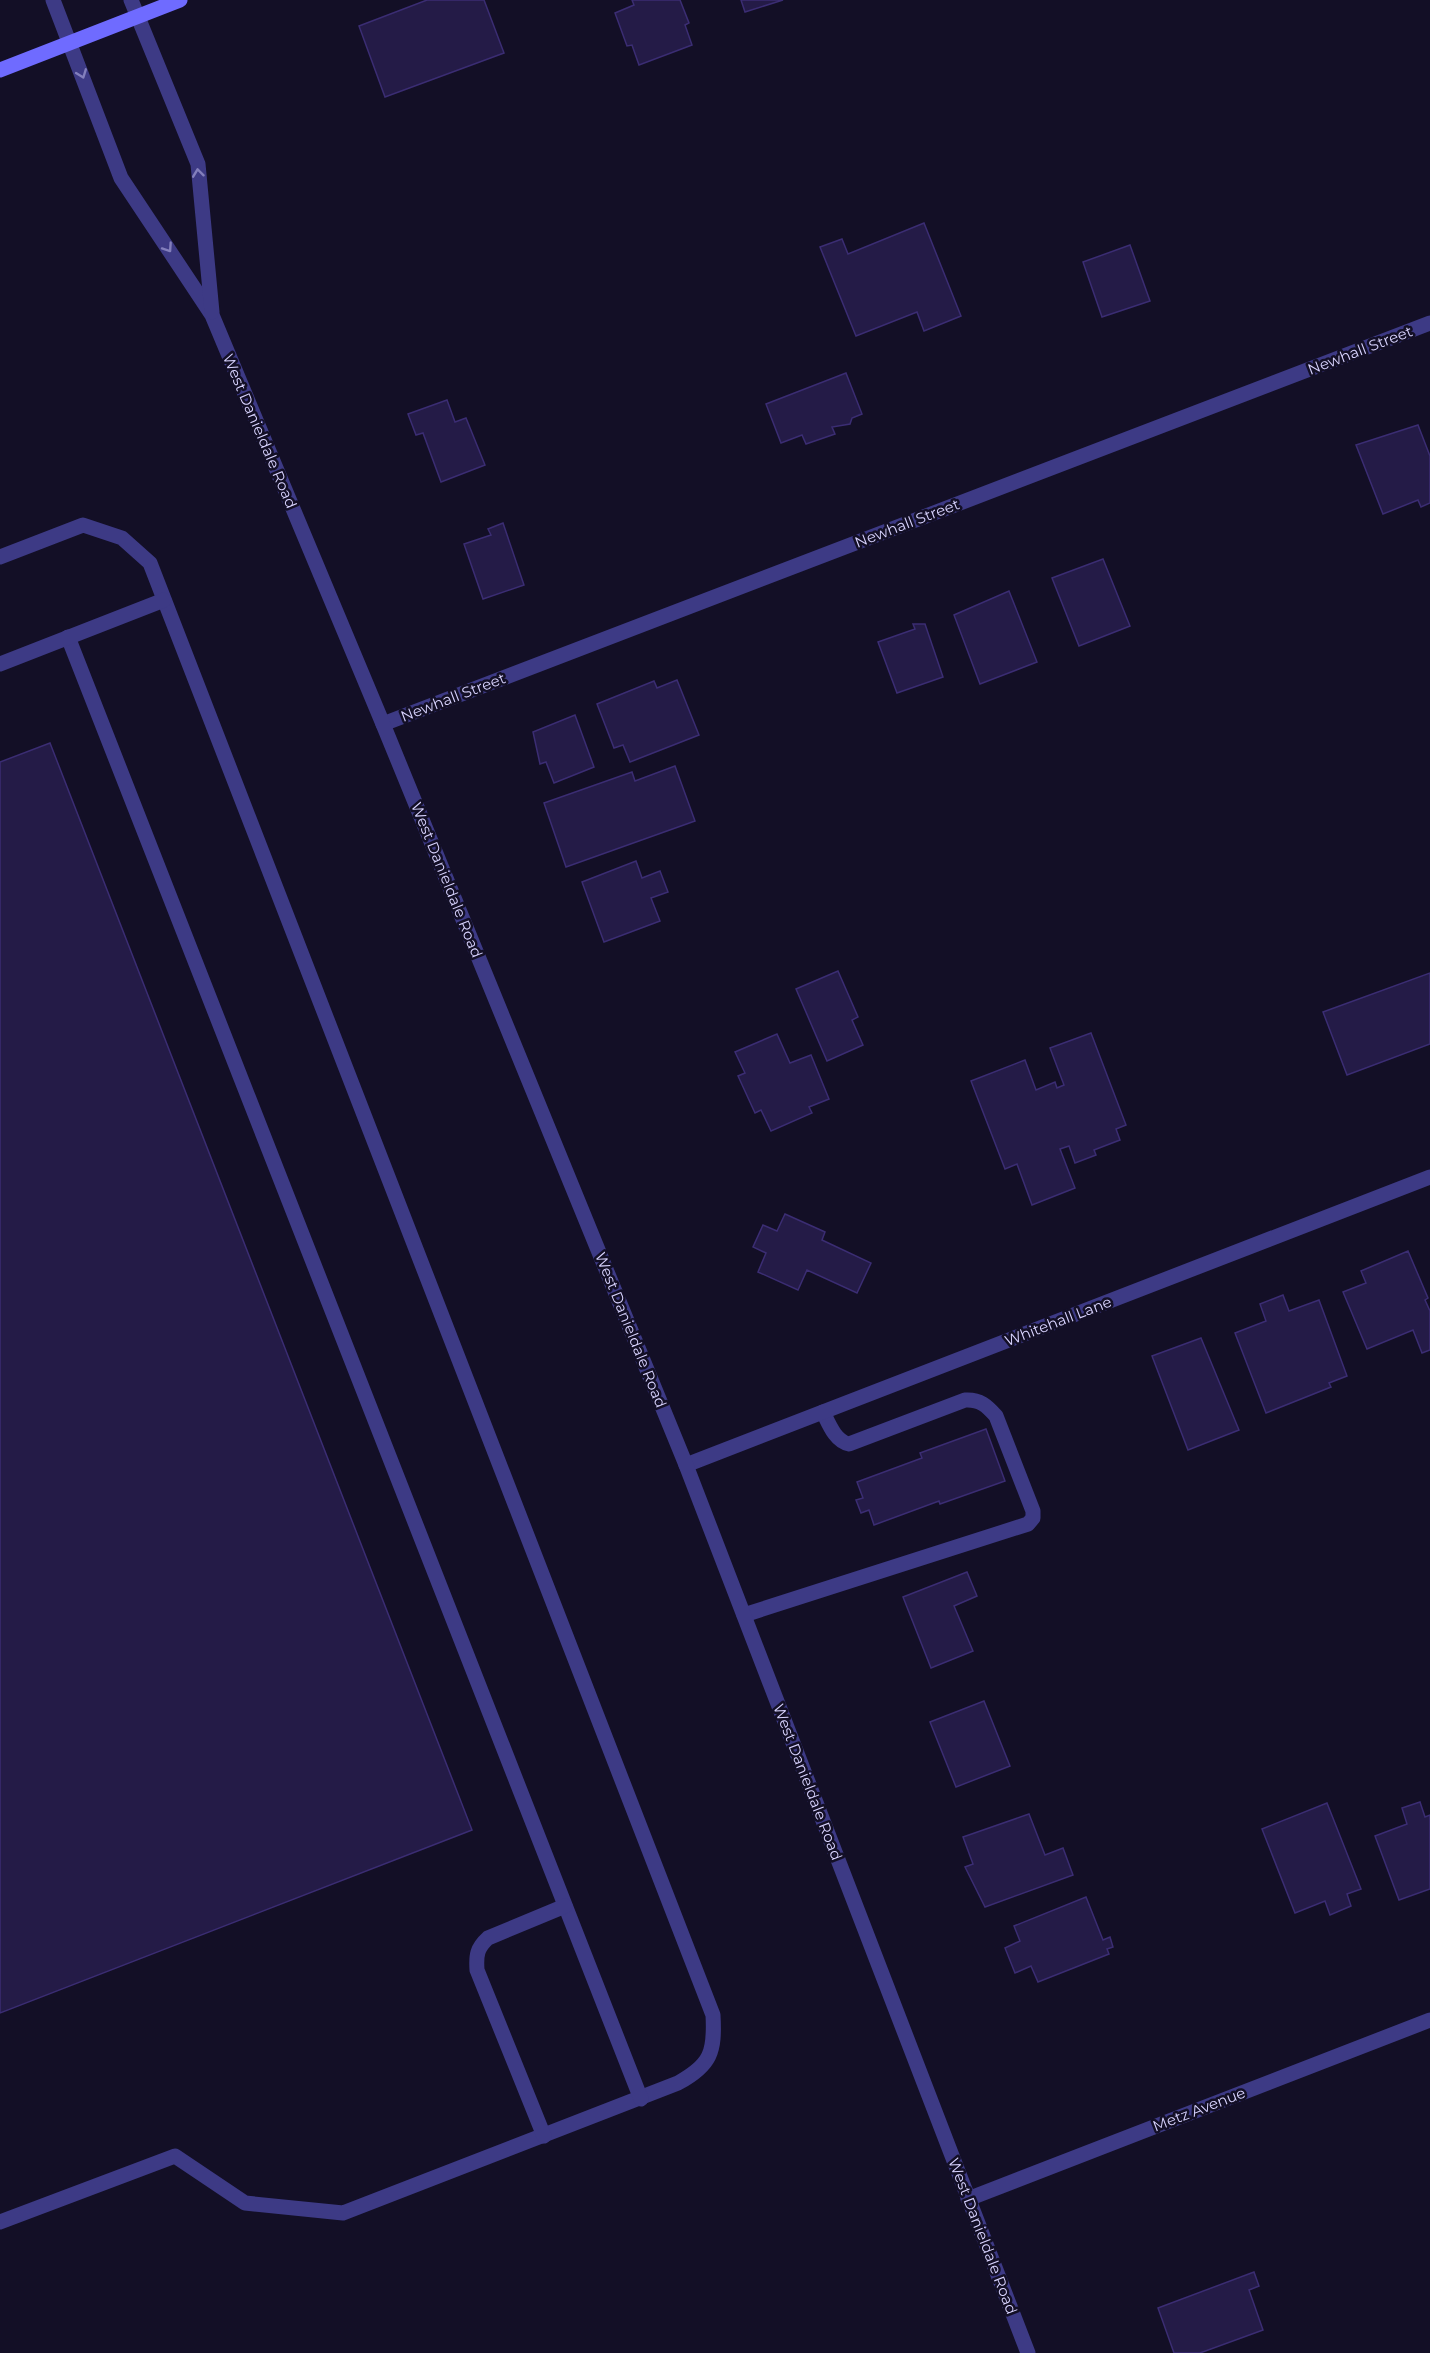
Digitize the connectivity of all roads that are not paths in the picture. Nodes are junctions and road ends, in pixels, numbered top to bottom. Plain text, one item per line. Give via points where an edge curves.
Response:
1 (53, 0) edge
2 (131, 0) edge
3 (180, 0) edge
4 (137, 17) junction
5 (69, 43) junction
6 (0, 70) edge
7 (212, 315) junction
8 (1430, 323) edge
9 (0, 557) edge
10 (164, 600) junction
11 (68, 637) junction
12 (0, 664) edge
13 (383, 724) junction
14 (1430, 1177) edge
15 (823, 1412) junction
16 (686, 1465) junction
17 (744, 1615) junction
18 (565, 1906) junction
19 (1430, 2020) edge
20 (641, 2099) junction
21 (544, 2136) junction
22 (968, 2199) junction
23 (0, 2222) edge
24 (1028, 2353) edge

1 - 5 street, West Danieldale Road
2 - 4 street, West Danieldale Road
3 - 4 main road
4 - 5 main road
7 -> 4 street, West Danieldale Road via 198,165
5 - 6 main road
5 -> 7 street, West Danieldale Road via 122,178
7 - 13 street, West Danieldale Road
8 - 13 street, Newhall Street
9 - 10 street via 83,525 122,538 143,557 150,564
10 - 11 street
10 - 20 street via 713,2015 710,2058 696,2073
11 - 12 street
11 - 18 street
13 - 16 street, West Danieldale Road
14 - 15 street, Whitehall Lane
15 - 16 street, Whitehall Lane
15 - 17 street via 832,1430 849,1444 975,1399 996,1416 1033,1518 1028,1524
16 - 17 street, West Danieldale Road
17 - 22 street, West Danieldale Road
18 - 20 street
18 - 21 street via 488,1938 476,1955 477,1970
19 - 22 street, Metz Avenue
20 - 21 street
21 - 23 street via 343,2213 245,2203 174,2156
22 - 24 street, West Danieldale Road

